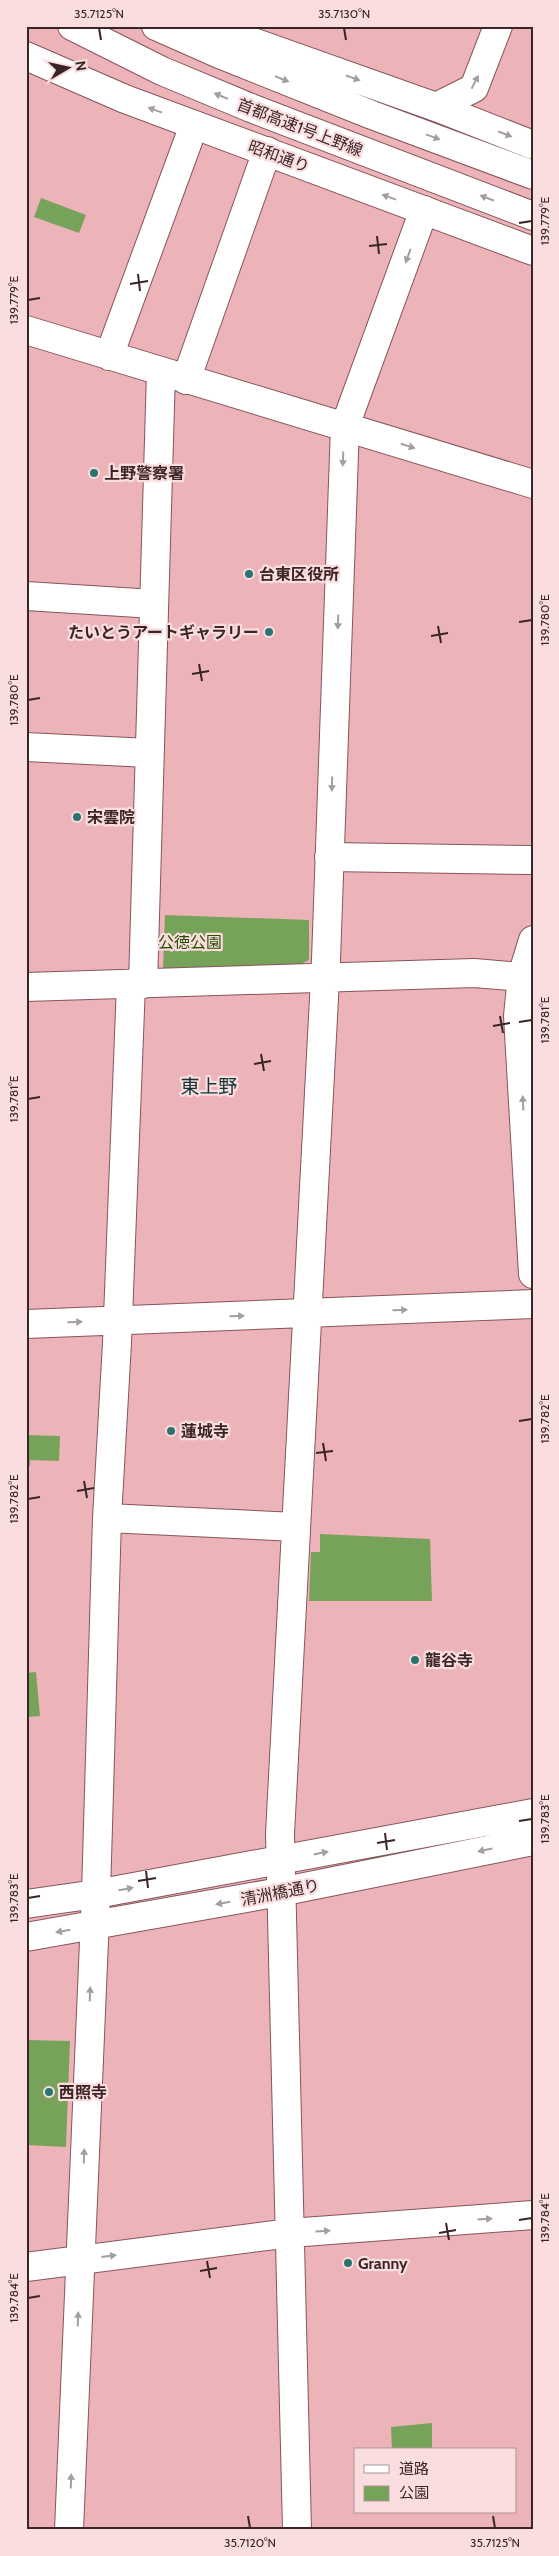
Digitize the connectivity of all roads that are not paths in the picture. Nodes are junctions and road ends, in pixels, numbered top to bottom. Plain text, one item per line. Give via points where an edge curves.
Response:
1 (72, 26) edge
2 (156, 26) edge
3 (208, 26) edge
4 (498, 26) edge
5 (26, 56) edge
6 (436, 107) junction
7 (194, 125) junction
8 (533, 144) edge
9 (267, 151) junction
10 (533, 174) edge
11 (424, 210) junction
12 (533, 216) edge
13 (533, 251) edge
14 (26, 330) edge
15 (109, 356) junction
16 (173, 376) junction
17 (345, 426) junction
18 (533, 484) edge
19 (26, 596) edge
20 (154, 604) junction
21 (26, 747) edge
22 (150, 753) junction
23 (330, 857) junction
24 (533, 860) edge
25 (533, 940) edge
26 (528, 977) edge
27 (325, 978) junction
28 (137, 984) junction
29 (26, 987) edge
30 (533, 1274) edge
31 (533, 1304) edge
32 (307, 1313) junction
33 (117, 1321) junction
34 (26, 1324) edge
35 (106, 1518) junction
36 (296, 1527) junction
37 (533, 1813) edge
38 (533, 1840) edge
39 (280, 1861) junction
40 (280, 1892) junction
41 (96, 1894) junction
42 (26, 1904) edge
43 (93, 1926) junction
44 (26, 1937) edge
45 (533, 2215) edge
46 (290, 2233) junction
47 (80, 2260) junction
48 (26, 2267) edge
49 (69, 2530) edge
50 (297, 2530) edge

12 -> 1 main road, 首都高速1号上野線 via 251,108 162,71
2 -> 10 main road via 217,54 372,115
3 -> 6 main road
6 -> 4 main road via 474,88
7 -> 5 main road, 昭和通り
6 -> 8 main road
7 - 9 main road, 昭和通り
7 - 15 main road
11 -> 9 main road, 昭和通り
9 - 16 main road
11 - 13 main road, 昭和通り
11 -> 17 main road
14 - 15 main road
15 - 16 main road
16 - 17 main road
16 - 20 main road
17 -> 18 main road
17 -> 23 main road
19 - 20 main road
20 - 22 main road
21 - 22 main road
22 - 28 main road
23 - 24 main road
23 - 27 main road
25 - 26 main road
26 - 27 main road via 474,973
30 -> 26 main road via 518,1016
27 - 28 main road
27 - 32 main road
28 - 29 main road
28 - 33 main road
32 -> 31 main road
33 -> 32 main road
32 - 36 main road
34 -> 33 main road
33 - 35 main road
35 - 36 main road
35 - 41 main road
36 - 39 main road
39 -> 37 main road, 清洲橋通り
38 -> 40 main road, 清洲橋通り
39 - 40 main road
41 -> 39 main road, 清洲橋通り
40 -> 43 main road, 清洲橋通り
40 - 46 main road
41 - 42 main road, 清洲橋通り
41 - 43 main road
43 -> 44 main road, 清洲橋通り
47 -> 43 main road
46 -> 45 main road
47 -> 46 main road
46 - 50 main road
47 - 48 main road
49 -> 47 main road

